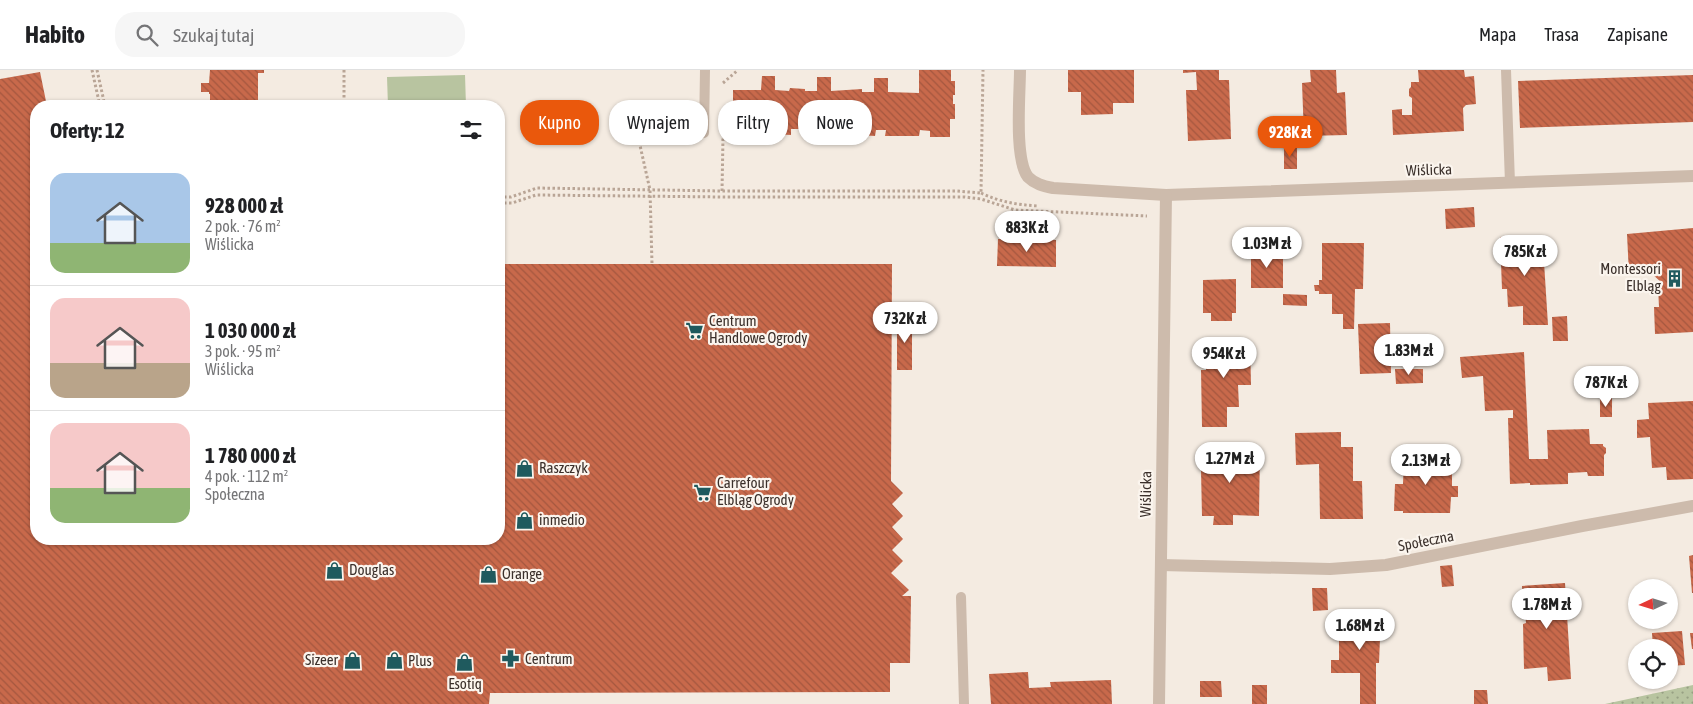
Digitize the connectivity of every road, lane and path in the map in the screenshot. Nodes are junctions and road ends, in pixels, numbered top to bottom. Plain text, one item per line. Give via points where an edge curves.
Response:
1 (92, 70) edge
2 (97, 70) edge
3 (344, 70) edge
4 (705, 70) edge
5 (738, 70) edge
6 (983, 70) edge
7 (1020, 70) edge
8 (1506, 70) edge
9 (723, 83) dead end
10 (99, 100) edge
11 (104, 100) edge
12 (344, 100) edge
13 (705, 100) edge
14 (640, 145) edge
15 (1693, 176) edge
16 (1510, 183) junction
17 (650, 190) junction
18 (1166, 195) junction
19 (505, 196) edge
20 (650, 196) junction
21 (505, 203) edge
22 (1166, 217) junction
23 (652, 264) dead end
24 (1693, 506) edge
25 (1161, 565) junction
26 (961, 597) dead end
27 (964, 704) edge
28 (1159, 704) edge

1 - 10 path
2 - 11 path
3 - 12 path
4 - 13 lane
5 - 9 path
6 - 17 path via 982,193
7 - 18 street, Wiślicka via 1021,162 1029,178 1053,188
8 - 16 lane
14 - 17 path
15 - 16 street, Wiślicka
16 - 18 street, Wiślicka
17 - 19 path via 537,188
17 - 20 path
18 - 22 street, Wiślicka
20 - 21 path via 536,195
20 - 22 path via 965,197 1015,210
20 - 23 path
22 - 25 street, Wiślicka
24 - 25 street, Społeczna via 1386,565 1330,569
25 - 28 street, Wiślicka
26 - 27 lane

